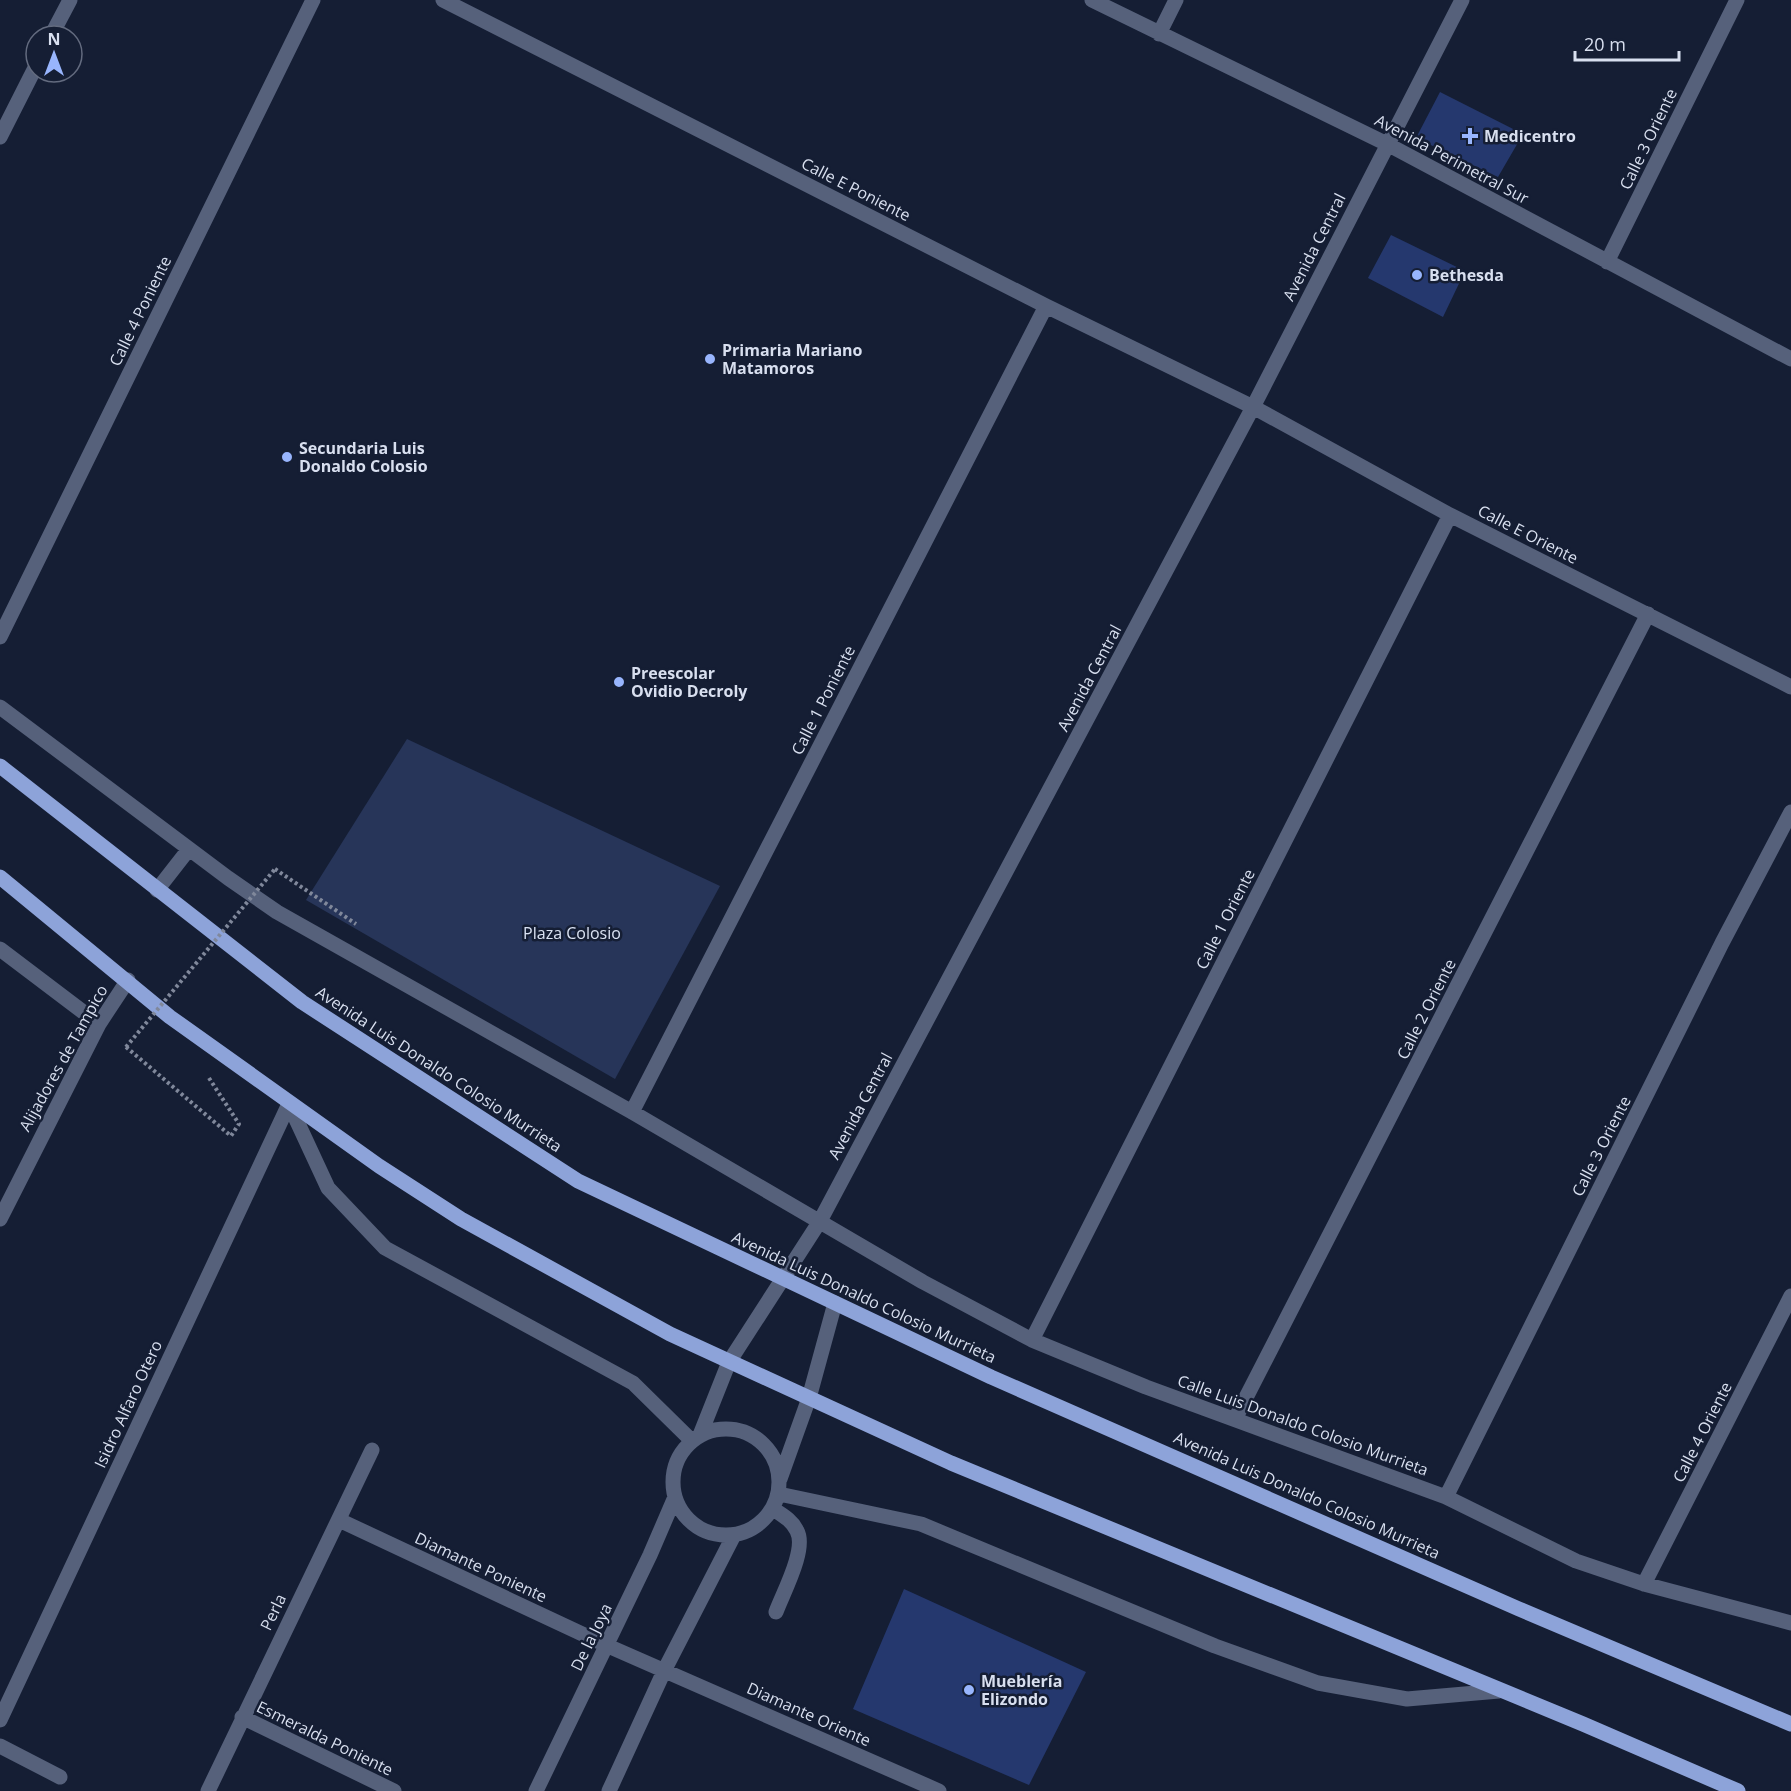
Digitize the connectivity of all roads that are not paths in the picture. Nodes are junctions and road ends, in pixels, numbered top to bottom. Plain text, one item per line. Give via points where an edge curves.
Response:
1 (70, 0) edge
2 (313, 0) edge
3 (443, 0) edge
4 (1092, 0) edge
5 (1176, 0) edge
6 (1462, 0) edge
7 (1737, 0) edge
8 (57, 24) edge
9 (1159, 34) junction
10 (27, 84) edge
11 (0, 136) edge
12 (1387, 144) junction
13 (1607, 262) junction
14 (1046, 306) junction
15 (1791, 359) edge
16 (1253, 407) junction
17 (1450, 515) junction
18 (1648, 614) junction
19 (0, 637) edge
20 (1791, 687) edge
21 (0, 707) edge
22 (0, 766) edge
23 (1791, 812) edge
24 (189, 849) junction
25 (0, 878) edge
26 (157, 890) junction
27 (0, 949) edge
28 (128, 980) junction
29 (99, 1024) junction
30 (289, 1104) junction
31 (632, 1112) junction
32 (0, 1219) edge
33 (820, 1221) junction
34 (782, 1278) junction
35 (1791, 1296) edge
36 (835, 1303) junction
37 (1032, 1340) junction
38 (729, 1362) junction
39 (809, 1398) junction
40 (1235, 1419) junction
41 (696, 1438) junction
42 (372, 1450) dead end
43 (780, 1486) junction
44 (675, 1497) junction
45 (1446, 1497) junction
46 (772, 1509) junction
47 (339, 1520) junction
48 (734, 1534) junction
49 (1644, 1584) junction
50 (776, 1612) dead end
51 (1791, 1623) edge
52 (608, 1646) junction
53 (665, 1669) junction
54 (1499, 1691) junction
55 (242, 1717) junction
56 (0, 1720) edge
57 (1791, 1724) edge
58 (0, 1746) edge
59 (60, 1777) dead end
60 (208, 1791) edge
61 (393, 1791) edge
62 (536, 1791) edge
63 (609, 1791) edge
64 (939, 1791) edge
65 (1738, 1791) edge

1 - 8 street
2 - 19 street, Calle 4 Poniente
3 - 14 street, Calle E Poniente
4 - 9 street, Avenida Perimetral Sur
5 - 9 street
6 - 12 street, Avenida Central
7 - 13 street, Calle 3 Oriente
9 - 12 street, Avenida Perimetral Sur
10 - 11 street
12 - 13 street, Avenida Perimetral Sur
12 - 16 street, Avenida Central
13 - 15 street, Avenida Perimetral Sur
14 - 16 street, Calle E Poniente
14 - 31 street, Calle 1 Poniente
16 - 17 street, Calle E Oriente
16 - 33 street, Avenida Central
17 - 18 street, Calle E Oriente
17 - 37 street, Calle 1 Oriente
18 - 20 street, Calle E Oriente
18 - 40 street, Calle 2 Oriente
21 - 24 street, Calle Luis Donaldo Colosio Murrieta
22 - 26 main road, Avenida Luis Donaldo Colosio Murrieta
23 - 45 street, Calle 3 Oriente
24 - 26 street
24 - 31 street, Calle Luis Donaldo Colosio Murrieta via 277,912
25 - 28 main road
26 - 34 main road, Avenida Luis Donaldo Colosio Murrieta via 302,1002 578,1181
27 - 29 street
28 - 29 street, Alijadores de Tampico
28 - 30 main road via 170,1017
29 - 32 street, Alijadores de Tampico
30 - 38 main road via 461,1219 670,1334
30 - 41 street via 328,1188 385,1248 633,1383
30 - 56 street, Isidro Alfaro Otero
31 - 33 street, Calle Luis Donaldo Colosio Murrieta
33 - 34 street, Avenida Central
33 - 37 street, Calle Luis Donaldo Colosio Murrieta
34 - 36 main road, Avenida Luis Donaldo Colosio Murrieta
34 - 38 street, Avenida Central
35 - 49 street, Calle 4 Oriente
36 - 39 street
36 - 57 main road, Avenida Luis Donaldo Colosio Murrieta via 1116,1432
37 - 40 street, Calle Luis Donaldo Colosio Murrieta
38 - 39 main road
38 - 41 street, De la Joya
39 - 43 street
39 - 54 main road via 951,1462
40 - 45 street, Calle Luis Donaldo Colosio Murrieta
41 - 43 street via 719,1429 748,1433 771,1452
41 - 44 street, De la Joya via 676,1464
42 - 47 street, Perla
43 - 46 street
43 - 54 street via 921,1524 1215,1646 1318,1683 1407,1699
44 - 48 street via 687,1518 698,1527 716,1534
44 - 52 street, De la Joya
45 - 49 street, Calle Luis Donaldo Colosio Murrieta via 1576,1561
46 - 48 street via 750,1530
46 - 50 street via 791,1521 799,1533 800,1550
47 - 52 street, Diamante Poniente
47 - 55 street, Perla
48 - 53 street
49 - 51 street, Calle Luis Donaldo Colosio Murrieta
52 - 53 street, Diamante Poniente
52 - 62 street, De la Joya
53 - 63 street
53 - 64 street, Diamante Oriente
54 - 65 main road
55 - 60 street, Perla
55 - 61 street, Esmeralda Poniente
58 - 59 street

